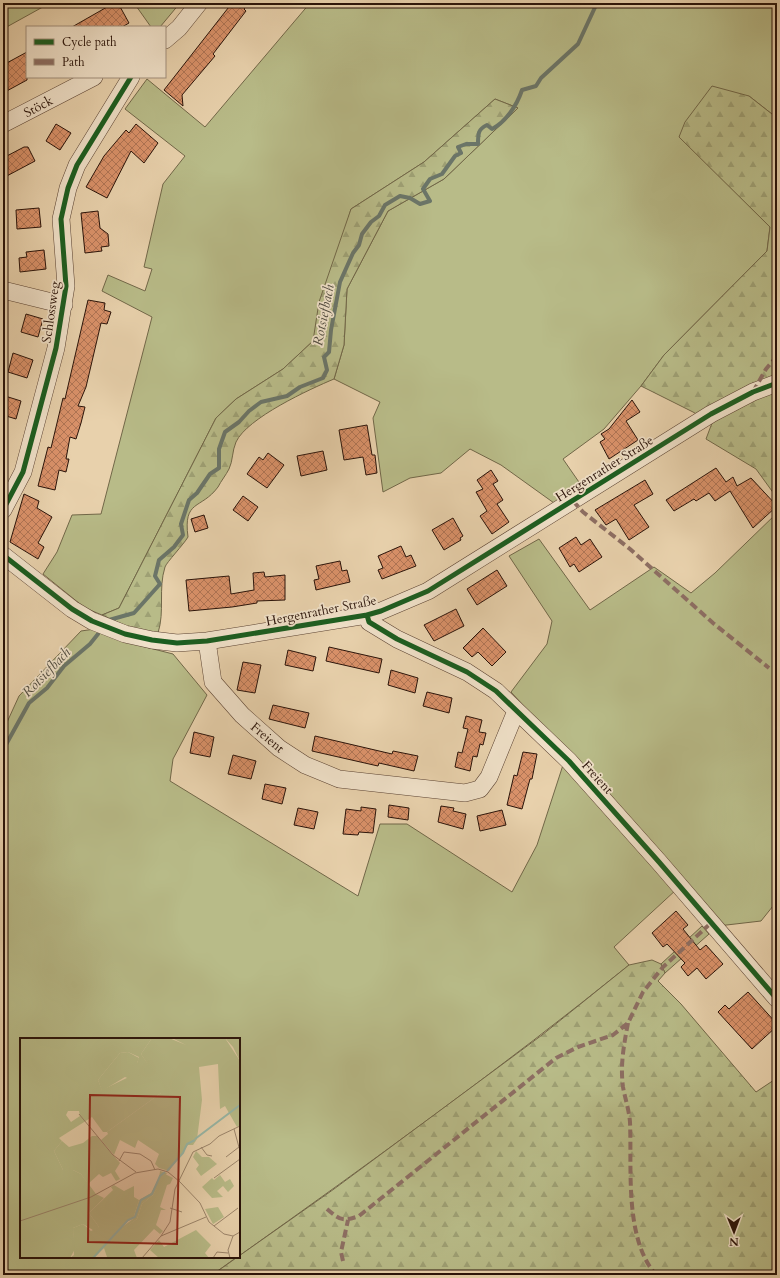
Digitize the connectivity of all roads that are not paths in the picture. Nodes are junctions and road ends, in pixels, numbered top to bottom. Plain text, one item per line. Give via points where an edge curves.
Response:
1 (199, 3) edge
2 (166, 39) edge
3 (92, 78) edge
4 (130, 78) edge
5 (3, 124) edge
6 (3, 290) edge
7 (64, 305) junction
8 (777, 383) edge
9 (3, 510) edge
10 (3, 555) edge
11 (367, 615) junction
12 (207, 641) junction
13 (516, 711) junction
14 (777, 999) edge

1 - 2 street via 179,28
3 - 5 street, Stöck
4 - 7 street, Schlossweg via 77,165 68,188 61,219 66,274
6 - 7 street
7 - 9 street, Schlossweg via 56,348 23,472
8 - 11 street, Hergenrather Straße via 753,392 711,414 428,590
10 - 12 street, Hergenrather Straße via 72,609 125,634 176,643
11 - 12 street, Hergenrather Straße
11 - 13 street, Freient via 369,622 397,639 467,672 496,691
12 - 13 street, Freient via 213,682 242,715 278,748 306,765 339,779 465,793 480,789 489,777
13 - 14 street, Freient via 569,761

